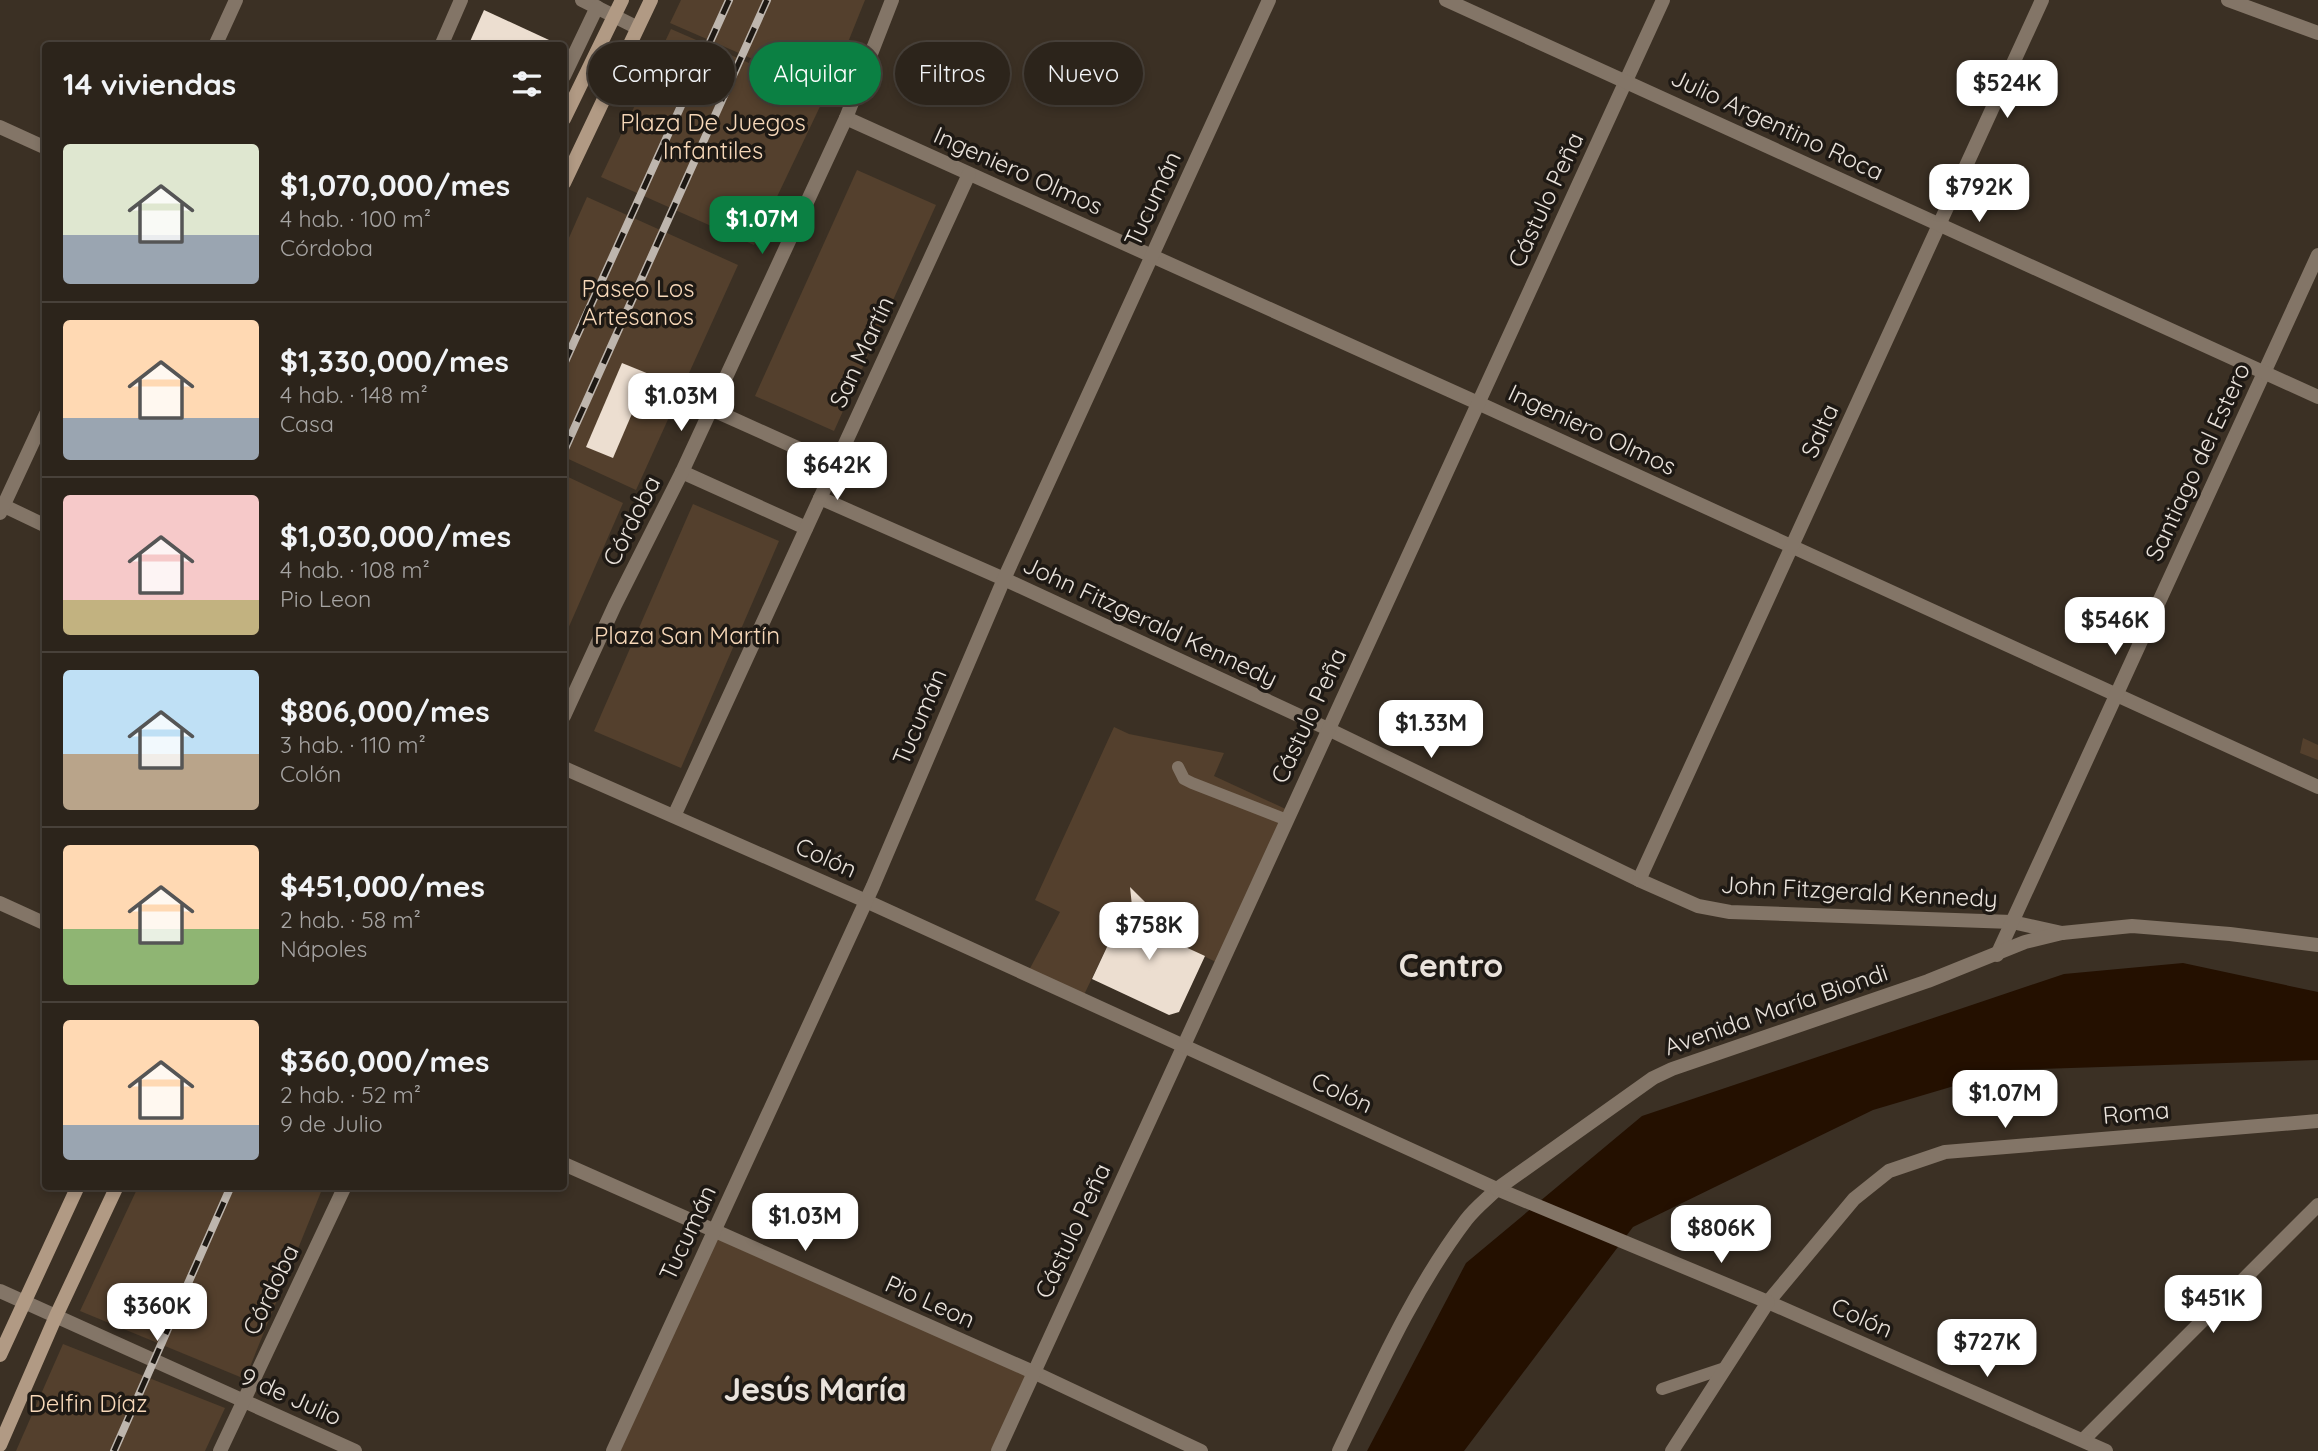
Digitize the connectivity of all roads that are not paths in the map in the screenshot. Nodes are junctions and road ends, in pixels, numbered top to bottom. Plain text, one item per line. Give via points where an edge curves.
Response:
1 (236, 0) edge
2 (461, 0) edge
3 (582, 0) edge
4 (622, 0) edge
5 (652, 0) edge
6 (892, 0) edge
7 (1269, 0) edge
8 (1446, 0) edge
9 (1663, 0) edge
10 (2042, 0) edge
11 (2228, 0) edge
12 (597, 7) junction
13 (614, 16) junction
14 (636, 27) junction
15 (2318, 33) edge
16 (217, 42) edge
17 (443, 42) edge
18 (567, 70) edge
19 (1626, 81) junction
20 (567, 113) edge
21 (846, 118) junction
22 (0, 127) edge
23 (42, 146) edge
24 (969, 173) junction
25 (567, 176) edge
26 (1940, 225) junction
27 (2318, 255) edge
28 (1152, 257) junction
29 (2264, 373) junction
30 (2318, 397) edge
31 (1478, 403) junction
32 (711, 409) junction
33 (42, 422) edge
34 (835, 465) junction
35 (682, 472) junction
36 (820, 498) junction
37 (1, 508) edge
38 (42, 524) edge
39 (806, 528) junction
40 (1792, 547) junction
41 (1004, 579) junction
42 (2116, 695) junction
43 (567, 709) edge
44 (1328, 729) junction
45 (1178, 766) dead end
46 (567, 769) edge
47 (2318, 787) edge
48 (674, 816) junction
49 (1287, 820) junction
50 (1639, 880) junction
51 (866, 901) junction
52 (0, 903) edge
53 (42, 922) edge
54 (2012, 922) junction
55 (2062, 933) junction
56 (2318, 945) edge
57 (1997, 955) junction
58 (1183, 1045) junction
59 (2318, 1121) edge
60 (567, 1165) edge
61 (1497, 1189) junction
62 (76, 1190) edge
63 (115, 1190) edge
64 (343, 1190) edge
65 (2318, 1205) edge
66 (714, 1232) junction
67 (0, 1292) edge
68 (1768, 1302) junction
69 (24, 1303) junction
70 (56, 1317) junction
71 (0, 1355) edge
72 (1725, 1368) junction
73 (1033, 1372) junction
74 (1662, 1389) dead end
75 (243, 1401) junction
76 (2083, 1440) junction
77 (0, 1445) edge
78 (220, 1451) edge
79 (355, 1451) edge
80 (613, 1451) edge
81 (998, 1451) edge
82 (1201, 1451) edge
83 (1339, 1451) edge
84 (1672, 1451) edge
85 (2099, 1451) edge
86 (2106, 1451) edge

1 - 16 street
2 - 17 street
3 - 12 street
4 - 13 main road
5 - 14 main road
6 - 21 street, Córdoba
7 - 28 street, Tucumán
8 - 19 street, Julio Argentino Roca
9 - 19 street, Cástulo Peña
10 - 26 street, Salta
11 - 15 street
12 - 13 street
12 - 18 street
13 - 14 street
13 - 20 main road
14 - 25 main road
19 - 26 street, Julio Argentino Roca
19 - 31 street, Cástulo Peña
21 - 24 street, Ingeniero Olmos
21 - 32 street, Córdoba
22 - 23 street
24 - 28 street, Ingeniero Olmos
24 - 34 street, San Martín
26 - 29 street, Julio Argentino Roca
26 - 40 street, Salta
27 - 29 street, Santiago del Estero
28 - 31 street, Ingeniero Olmos
28 - 41 street, Tucumán
29 - 30 street, Julio Argentino Roca
29 - 42 street, Santiago del Estero
31 - 40 street, Ingeniero Olmos
31 - 44 street, Cástulo Peña
32 - 34 street
32 - 35 street, Córdoba
33 - 37 street
34 - 36 street, San Martín
35 - 39 street
35 - 43 street, Córdoba
36 - 39 street, San Martín
36 - 41 street, John Fitzgerald Kennedy
37 - 38 street
39 - 48 street, San Martín
40 - 42 street, Ingeniero Olmos
40 - 50 street, Salta
41 - 44 street, John Fitzgerald Kennedy
41 - 51 street, Tucumán
42 - 47 street, Ingeniero Olmos
42 - 54 street, Santiago del Estero
44 - 49 street, Cástulo Peña
44 - 50 street, John Fitzgerald Kennedy
45 - 49 lane via 1184,779 1192,783
46 - 48 street, Colón
48 - 51 street, Colón
49 - 58 street, Cástulo Peña
50 - 54 street, John Fitzgerald Kennedy via 1698,905 1730,912
51 - 58 street, Colón
51 - 66 street, Tucumán
52 - 53 street
54 - 55 street, John Fitzgerald Kennedy
54 - 57 street, Santiago del Estero
55 - 56 street, Avenida María Biondi via 2132,926
55 - 57 street, Avenida María Biondi
57 - 61 street, Avenida María Biondi via 1672,1069
58 - 61 street, Colón
58 - 73 street, Cástulo Peña
59 - 68 street, Roma via 1945,1152 1889,1171 1854,1199
60 - 66 street, Pio Leon
61 - 68 street, Colón
61 - 83 street, Avenida María Biondi via 1468,1217 1427,1279
62 - 69 main road
63 - 70 main road
64 - 75 street, Córdoba
65 - 76 street
66 - 73 street, Pio Leon
66 - 80 street, Tucumán
67 - 69 street, 9 de Julio
68 - 72 street, Roma
68 - 76 street, Colón
69 - 70 street, 9 de Julio
69 - 71 main road
70 - 75 street, 9 de Julio
70 - 77 main road
72 - 74 lane
72 - 84 street, Roma
73 - 81 street, Cástulo Peña
73 - 82 street, Pio Leon
75 - 78 street, Córdoba
75 - 79 street, 9 de Julio
76 - 85 street
76 - 86 street, Colón

